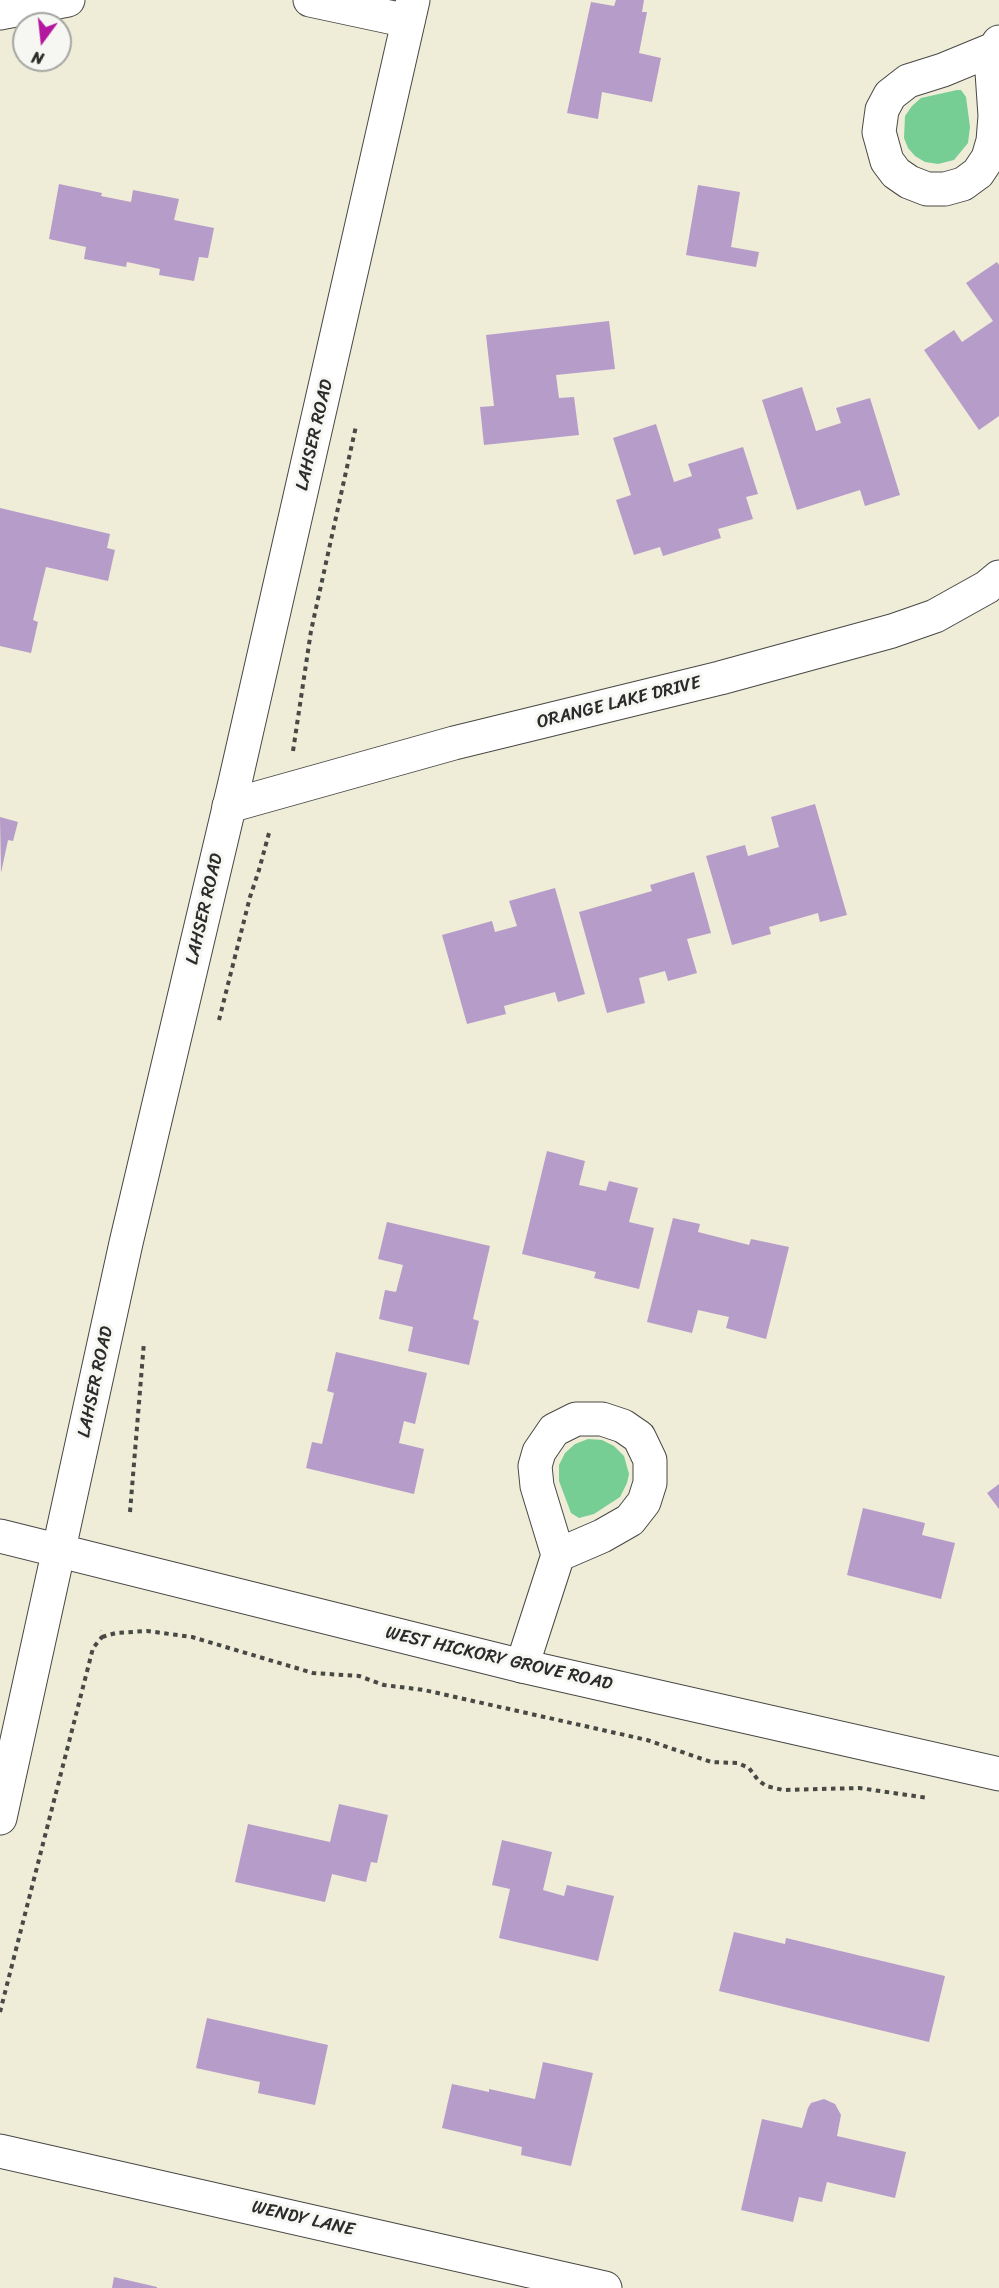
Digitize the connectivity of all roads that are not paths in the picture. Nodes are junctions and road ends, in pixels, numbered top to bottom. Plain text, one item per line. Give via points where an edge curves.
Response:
1 (68, 0) edge
2 (310, 0) edge
3 (411, 11) edge
4 (0, 14) edge
5 (997, 45) edge
6 (999, 577) edge
7 (229, 806) junction
8 (0, 1536) edge
9 (59, 1552) junction
10 (558, 1555) dead end
11 (522, 1666) junction
12 (999, 1774) edge
13 (0, 1818) edge
14 (0, 2151) edge
15 (605, 2288) edge

1 - 4 street
2 - 3 street
3 - 7 street, LAHSER ROAD
5 - 5 street via 908,81 890,94 882,110 879,132 887,161 909,183 927,189 963,184 988,158 995,116 992,72
6 - 7 street, ORANGE LAKE DRIVE via 935,616 892,631 454,743
7 - 9 street, LAHSER ROAD via 126,1243
8 - 9 street, WEST HICKORY GROVE ROAD
9 - 11 street, WEST HICKORY GROVE ROAD
9 - 13 street, LAHSER ROAD
10 - 11 street
11 - 12 street, WEST HICKORY GROVE ROAD
14 - 15 street, WENDY LANE

